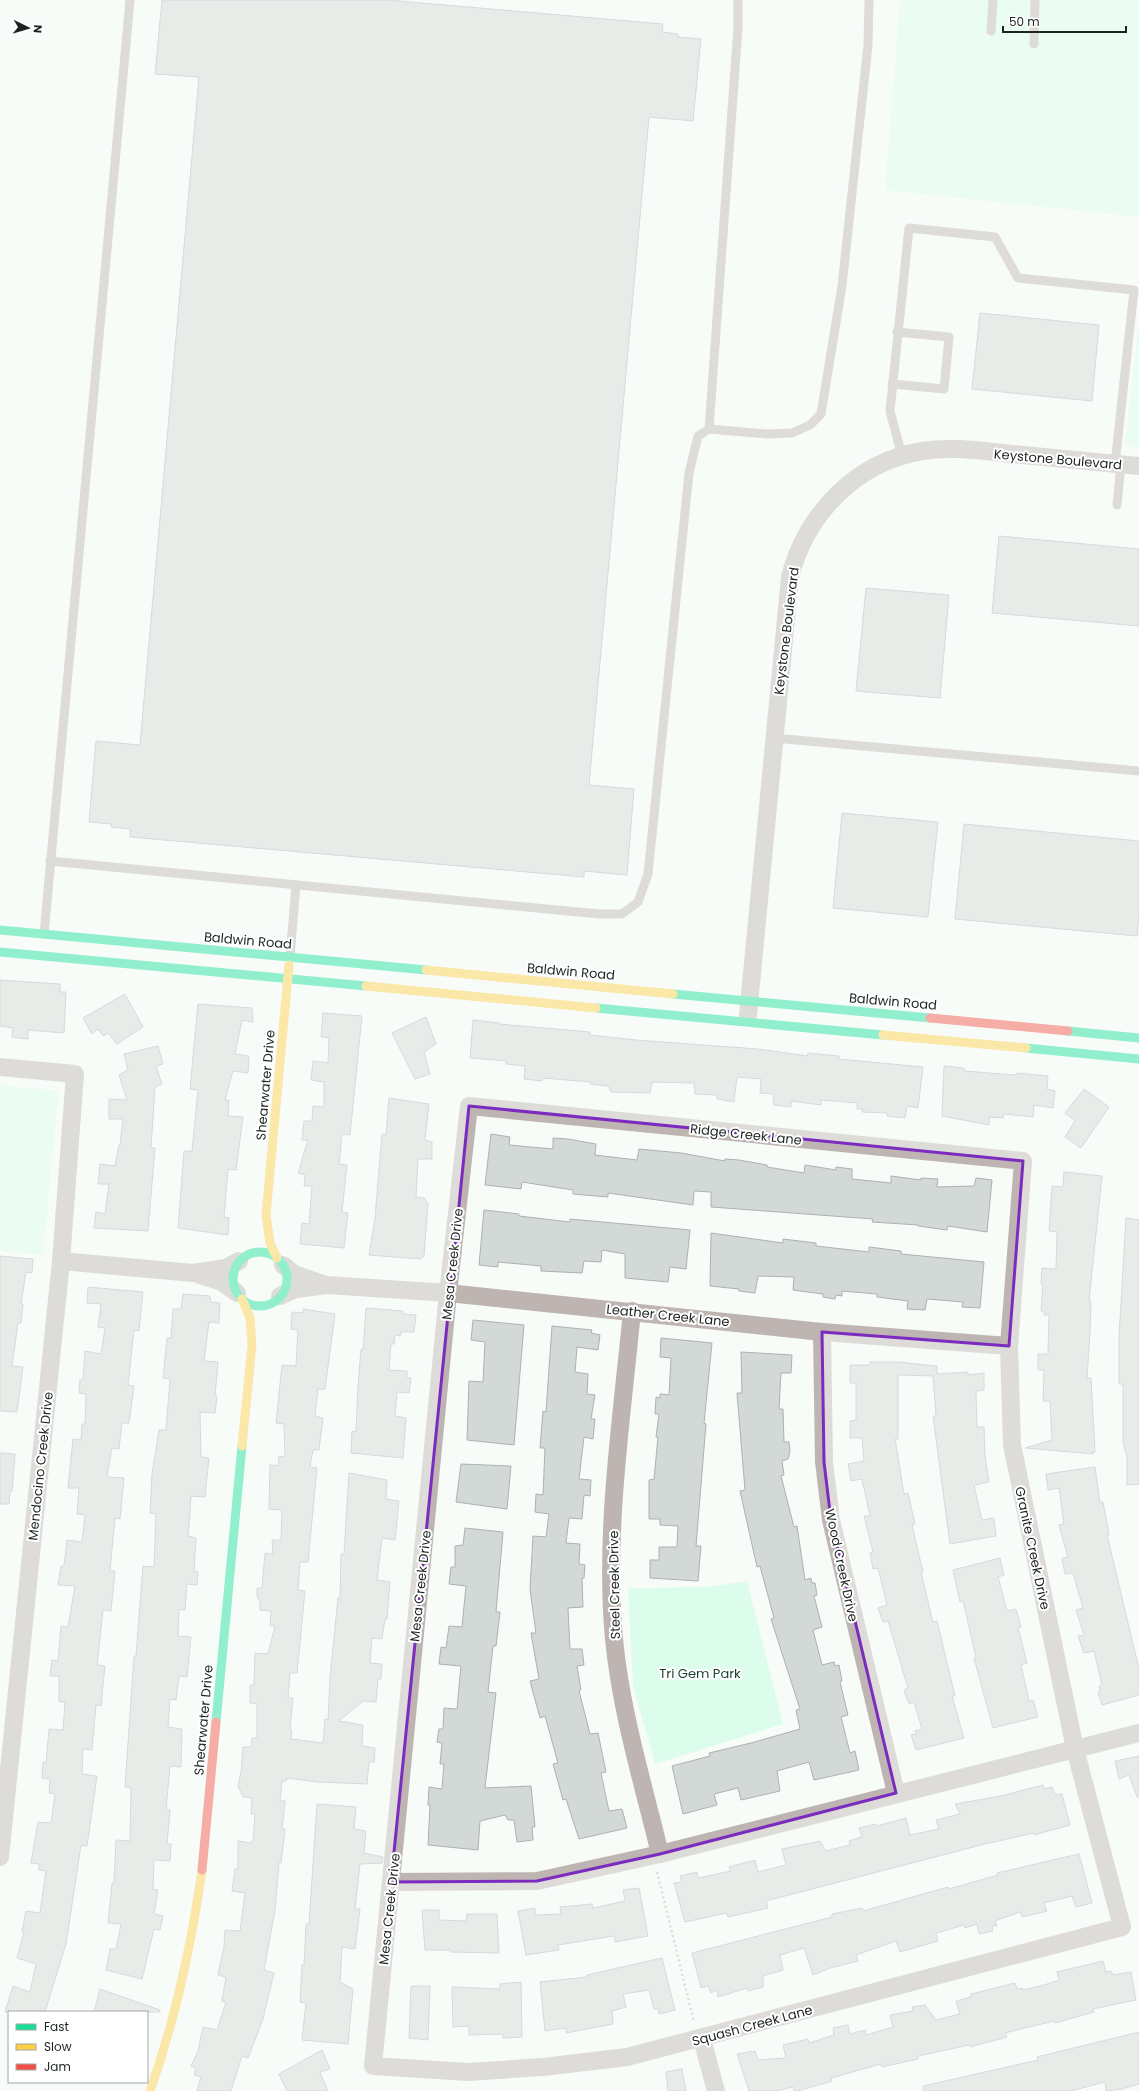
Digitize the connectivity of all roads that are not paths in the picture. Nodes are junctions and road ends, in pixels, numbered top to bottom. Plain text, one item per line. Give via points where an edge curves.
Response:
1 (130, 0) edge
2 (738, 0) edge
3 (869, 0) edge
4 (993, 0) edge
5 (1035, 0) edge
6 (991, 31) dead end
7 (1034, 44) dead end
8 (898, 332) junction
9 (892, 384) junction
10 (709, 429) junction
11 (902, 456) junction
12 (1118, 464) junction
13 (1139, 466) edge
14 (1117, 505) dead end
15 (774, 738) junction
16 (1139, 771) edge
17 (50, 861) junction
18 (296, 885) junction
19 (0, 930) edge
20 (44, 934) junction
21 (0, 952) edge
22 (290, 957) junction
23 (288, 979) junction
24 (750, 1001) junction
25 (747, 1022) junction
26 (1139, 1038) edge
27 (1139, 1059) edge
28 (0, 1067) edge
29 (469, 1106) joint
30 (1023, 1161) joint
31 (266, 1215) junction
32 (243, 1259) junction
33 (61, 1261) junction
34 (280, 1262) junction
35 (193, 1273) junction
36 (327, 1285) junction
37 (448, 1293) junction
38 (240, 1296) junction
39 (277, 1299) junction
40 (632, 1311) junction
41 (266, 1313) dead end
42 (261, 1324) dead end
43 (822, 1332) junction
44 (252, 1345) junction
45 (1009, 1346) junction
46 (1139, 1733) edge
47 (1075, 1749) junction
48 (896, 1793) junction
49 (660, 1854) junction
50 (0, 1857) edge
51 (391, 1882) junction
52 (1122, 1927) joint
53 (702, 2038) junction
54 (373, 2066) joint
55 (150, 2091) edge
56 (716, 2091) edge

1 - 17 lane
2 - 10 lane via 738,35
3 - 10 lane via 868,46 843,278 821,414 810,425 792,433 767,434
4 - 6 lane
5 - 7 lane
8 - 9 lane
8 - 9 lane via 949,337 944,389
8 - 12 lane via 908,228 995,237 1018,278 1134,290
9 - 11 lane via 890,411
10 - 18 lane via 698,436 689,472 648,874 638,902 622,914 599,914
11 - 12 street, Keystone Boulevard via 922,451 962,450
11 - 15 street, Keystone Boulevard via 870,470 842,490 818,515 800,544 790,578
12 - 13 street, Keystone Boulevard
12 - 14 lane
15 - 16 lane
15 - 24 street, Keystone Boulevard
17 - 18 lane
17 - 20 lane
18 - 22 lane
19 - 20 main road, Baldwin Road
20 - 22 main road, Baldwin Road
21 - 23 main road
22 - 23 main road, Shearwater Drive
22 - 24 main road, Baldwin Road
23 - 25 main road
23 - 31 main road, Shearwater Drive
24 - 25 street, Keystone Boulevard
24 - 26 main road, Baldwin Road
25 - 27 main road
28 - 33 street, Mendocino Creek Drive via 75,1074
29 - 30 street, Ridge Creek Lane
29 - 37 street, Mesa Creek Drive
30 - 45 street, Granite Creek Drive
31 - 32 main road, Shearwater Drive via 257,1240
31 - 34 main road, Shearwater Drive via 270,1243
32 - 34 main road via 262,1252 270,1254
32 - 35 street via 226,1268
32 - 38 main road via 233,1277
33 - 35 street
33 - 50 street, Mendocino Creek Drive
34 - 36 street, Leather Creek Lane via 294,1274
34 - 39 main road via 287,1281
35 - 38 street via 222,1282
36 - 37 street, Leather Creek Lane
36 - 39 street, Leather Creek Lane via 296,1289
37 - 40 street, Leather Creek Lane
37 - 51 street, Mesa Creek Drive
38 - 39 main road via 258,1306
38 - 44 main road, Shearwater Drive via 250,1318
39 - 41 main road
40 - 43 street, Leather Creek Lane
40 - 49 street, Steel Creek Drive via 612,1540 614,1638 621,1693
42 - 44 main road, Shearwater Drive
43 - 45 street, Leather Creek Lane
43 - 48 street, Wood Creek Drive via 824,1462 831,1520
44 - 55 main road, Shearwater Drive via 199,1900 178,2006
45 - 47 street, Granite Creek Drive via 1012,1445
46 - 47 street
47 - 48 street
47 - 52 street, Granite Creek Drive
48 - 49 street
49 - 51 street via 537,1881
51 - 54 street, Mesa Creek Drive
52 - 53 street, Squash Creek Lane
53 - 54 street, Squash Creek Lane via 627,2057 543,2067 468,2072
53 - 56 street

